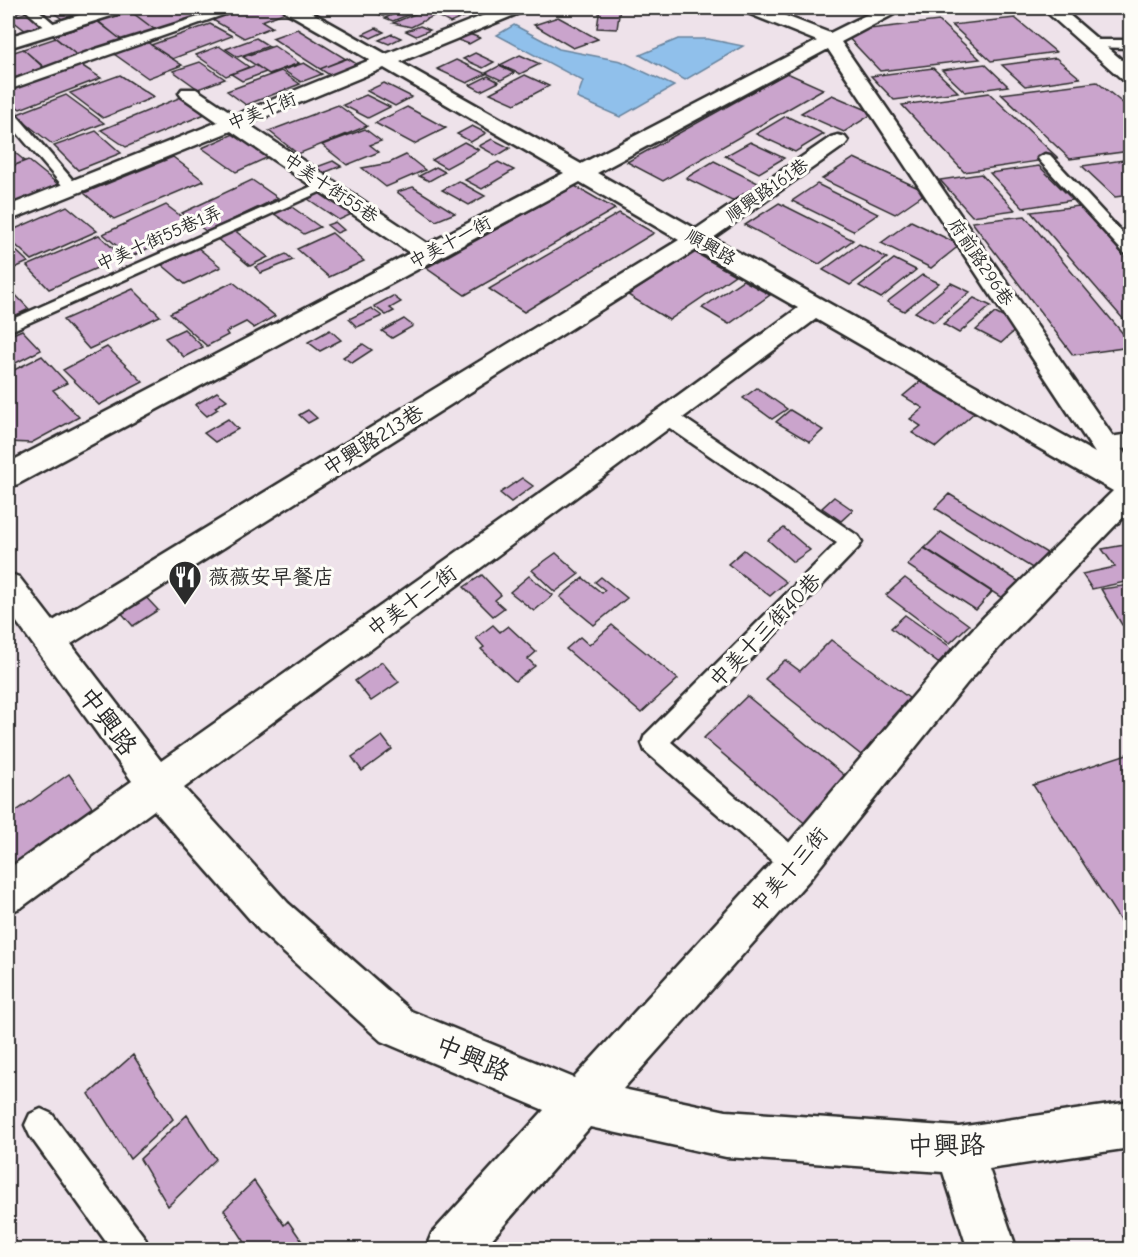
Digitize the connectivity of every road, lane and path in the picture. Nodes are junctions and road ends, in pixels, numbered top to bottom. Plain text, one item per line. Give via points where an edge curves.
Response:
1 (29, 8) edge
2 (118, 8) edge
3 (237, 8) edge
4 (292, 8) edge
5 (516, 8) edge
6 (751, 8) edge
7 (892, 8) edge
8 (1051, 8) edge
9 (53, 28) junction
10 (831, 40) junction
11 (8, 43) edge
12 (1093, 44) junction
13 (1131, 44) edge
14 (383, 61) junction
15 (1131, 76) edge
16 (8, 86) edge
17 (189, 93) dead end
18 (8, 114) edge
19 (235, 123) junction
20 (838, 141) dead end
21 (1045, 158) dead end
22 (580, 173) junction
23 (326, 184) junction
24 (72, 188) junction
25 (8, 214) edge
26 (697, 239) junction
27 (1131, 250) edge
28 (427, 254) junction
29 (816, 307) junction
30 (8, 327) edge
31 (668, 417) junction
32 (1131, 441) edge
33 (1103, 444) junction
34 (8, 476) edge
35 (1131, 485) edge
36 (1131, 492) edge
37 (8, 586) edge
38 (49, 641) junction
39 (157, 785) junction
40 (796, 865) junction
41 (8, 893) edge
42 (581, 1103) junction
43 (41, 1125) dead end
44 (1131, 1125) edge
45 (959, 1150) junction
46 (133, 1250) edge
47 (450, 1250) edge
48 (993, 1250) edge

1 - 9 lane
2 - 9 street
3 - 16 lane
4 - 14 street, 順興路
5 - 14 street, 中美十街
6 - 10 street
7 - 10 street, 中美十一街
8 - 12 street
9 - 11 street
10 - 22 street, 中美十一街
10 - 33 street, 府前路296巷
12 - 13 lane
12 - 15 street
14 - 19 street, 中美十街
14 - 22 street, 順興路
17 - 19 street, 中美十街55巷
18 - 24 lane
19 - 23 street, 中美十街55巷
19 - 24 street, 中美十街
20 - 26 street, 順興路161巷
21 - 27 lane
22 - 26 street, 順興路
22 - 28 street, 中美十一街
23 - 28 street, 中美十街55巷
23 - 30 lane, 中美十街55巷1弄
24 - 25 street, 中美十街
26 - 29 street, 順興路
26 - 38 street, 中興路213巷
28 - 34 street, 中美十一街
29 - 31 street, 中美十二街
29 - 35 street, 順興路
31 - 39 street, 中美十二街
31 - 40 lane, 中美十三街40巷 via 851,542 654,743
32 - 33 lane
33 - 35 street, 府前路296巷
36 - 40 street, 中美十三街 via 955,672
37 - 38 street, 中興路
38 - 39 street, 中興路
39 - 41 street, 中美十二街
39 - 42 street, 中興路 via 274,917 396,1026
40 - 42 street, 中美十三街
42 - 45 street, 中興路 via 726,1134
42 - 47 street, 中美十三街
43 - 46 lane
44 - 45 street, 中興路
45 - 48 street

